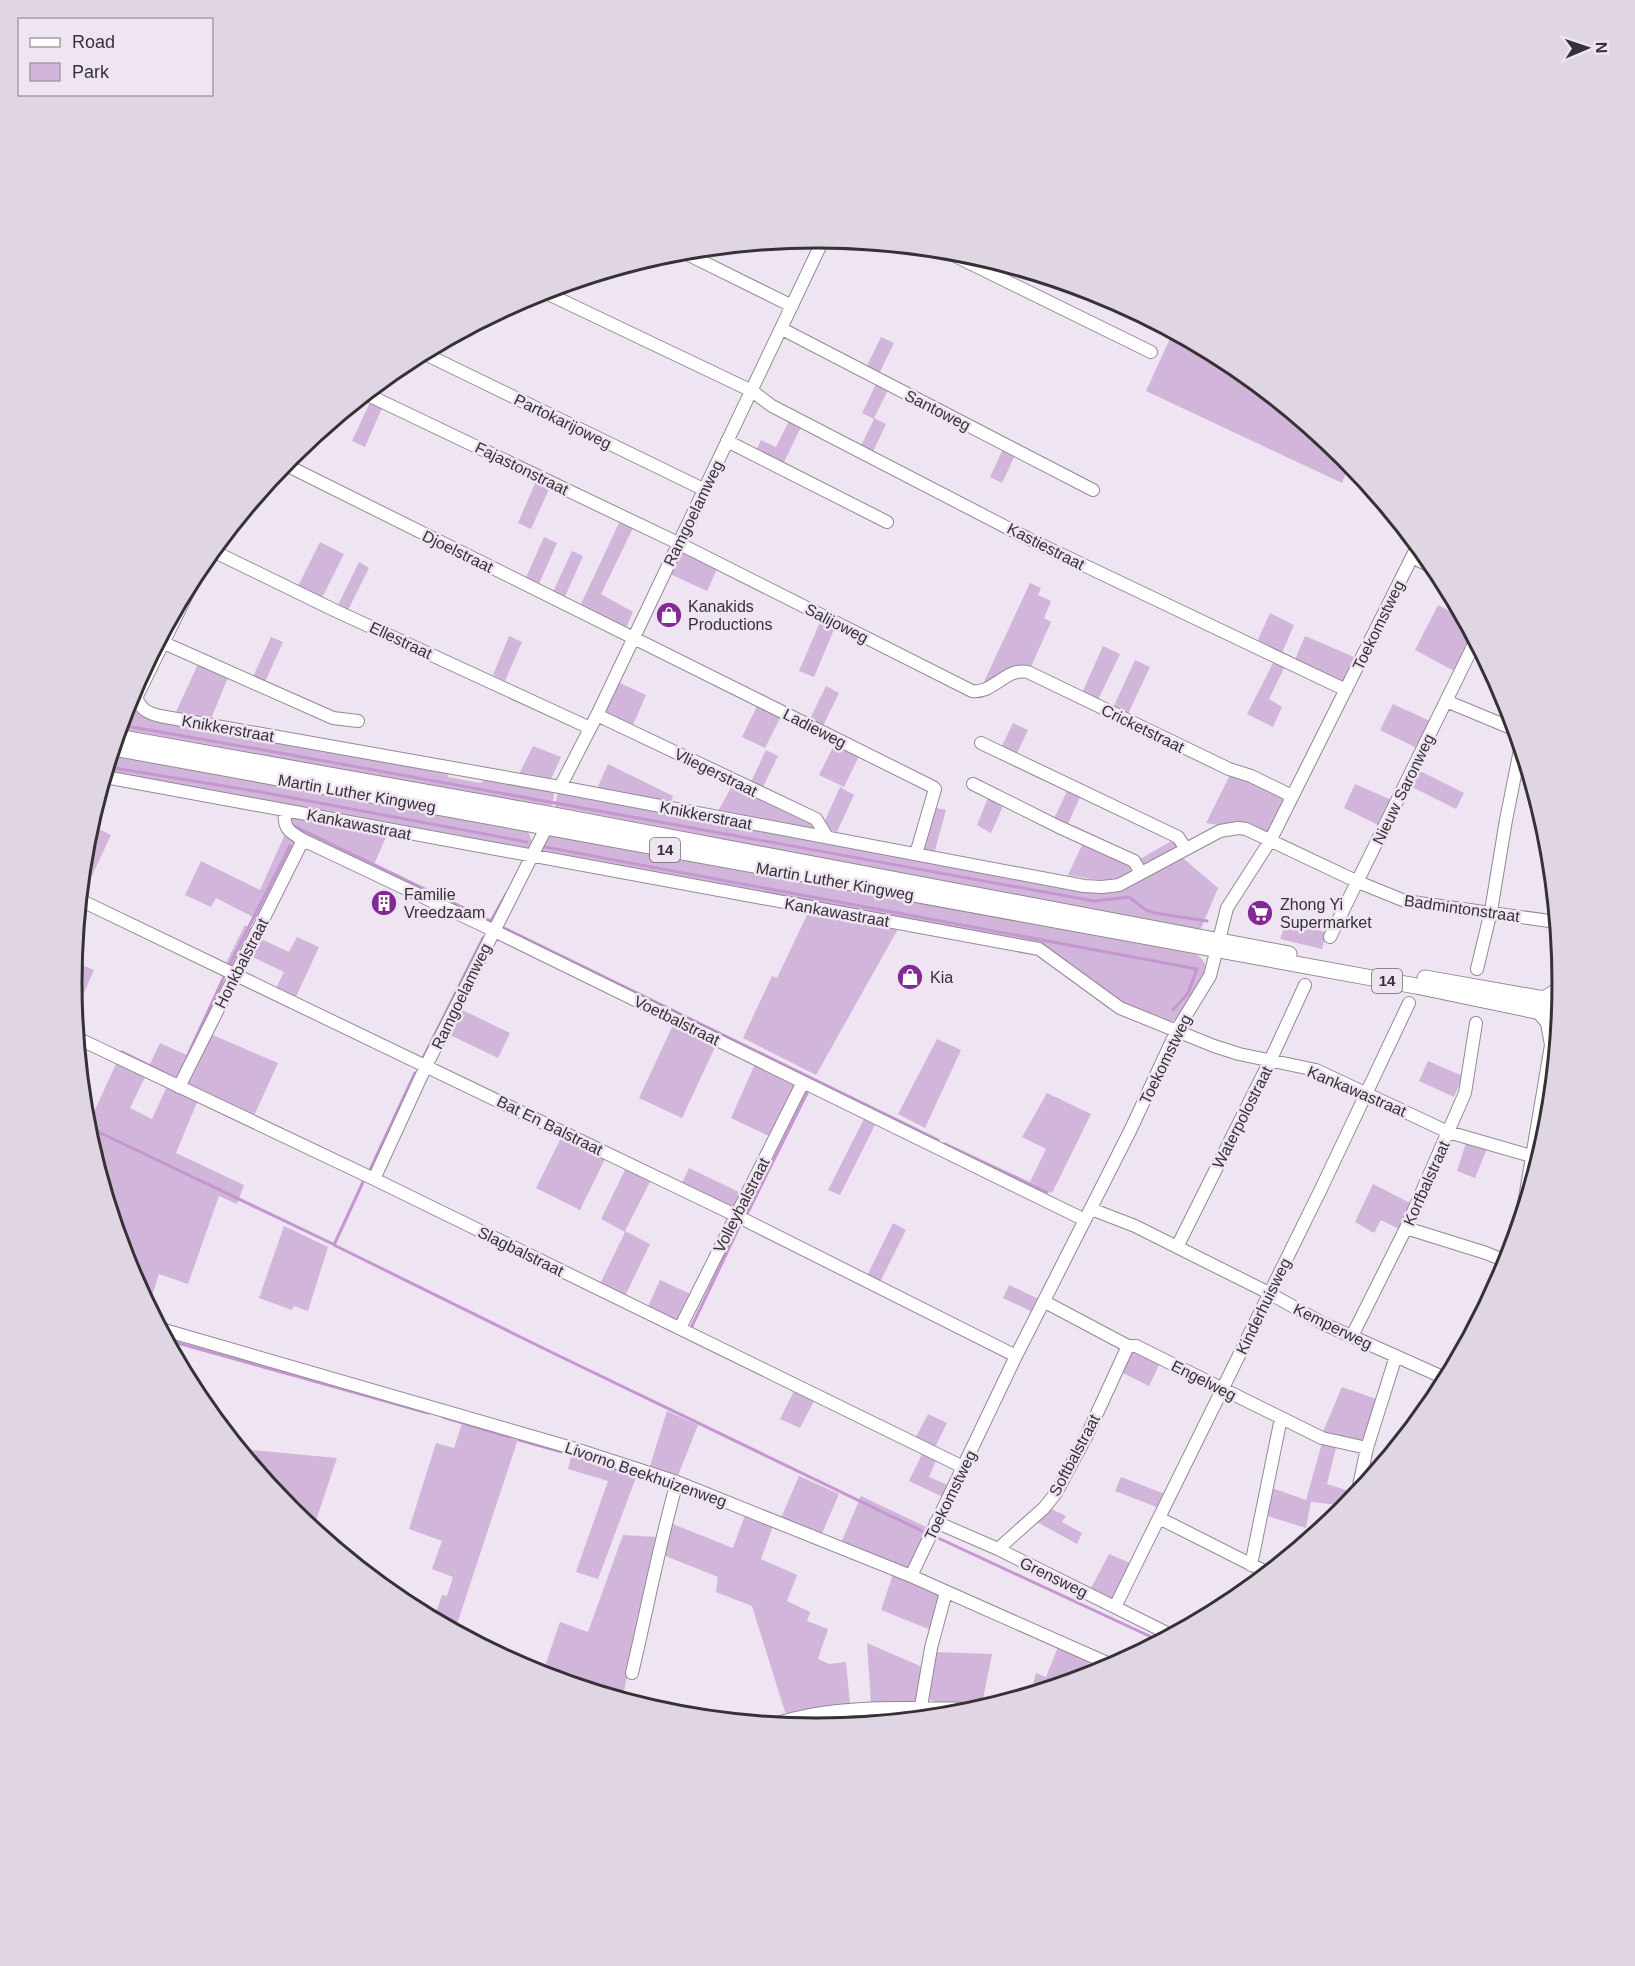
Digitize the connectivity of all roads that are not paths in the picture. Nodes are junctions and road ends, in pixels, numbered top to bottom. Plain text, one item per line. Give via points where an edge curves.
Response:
1 (819, 248) edge
2 (696, 258) edge
3 (973, 265) edge
4 (555, 297) edge
5 (792, 306) junction
6 (782, 329) junction
7 (1151, 352) dead end
8 (433, 357) edge
9 (752, 391) junction
10 (373, 398) edge
11 (728, 441) junction
12 (293, 468) edge
13 (704, 489) junction
14 (1093, 490) dead end
15 (887, 522) dead end
16 (678, 543) junction
17 (1414, 554) edge
18 (221, 555) edge
19 (633, 637) junction
20 (166, 644) edge
21 (1472, 649) edge
22 (996, 683) joint
23 (1346, 690) junction
24 (1446, 701) junction
25 (138, 702) edge
26 (597, 715) junction
27 (358, 721) dead end
28 (1505, 726) edge
29 (590, 728) junction
30 (125, 739) edge
31 (981, 743) dead end
32 (121, 749) edge
33 (1518, 762) edge
34 (112, 778) edge
35 (973, 784) dead end
36 (560, 787) junction
37 (1292, 796) junction
38 (285, 810) junction
39 (547, 821) junction
40 (827, 837) junction
41 (303, 840) junction
42 (1270, 841) junction
43 (1186, 849) junction
44 (916, 855) junction
45 (531, 856) junction
46 (1141, 873) junction
47 (1358, 882) junction
48 (87, 904) edge
49 (1491, 911) junction
50 (1550, 921) edge
51 (493, 930) junction
52 (1330, 938) dead end
53 (1218, 945) junction
54 (1477, 969) dead end
55 (236, 975) junction
56 (1305, 985) dead end
57 (1552, 1000) edge
58 (1409, 1004) dead end
59 (1539, 1005) junction
60 (1476, 1023) dead end
61 (1177, 1030) junction
62 (1550, 1040) edge
63 (85, 1042) edge
64 (1270, 1061) junction
65 (1548, 1064) edge
66 (426, 1066) junction
67 (803, 1082) junction
68 (179, 1087) junction
69 (1367, 1094) junction
70 (1448, 1132) junction
71 (1531, 1156) joint
72 (374, 1179) junction
73 (735, 1215) junction
74 (1088, 1215) junction
75 (1406, 1228) junction
76 (1178, 1247) junction
77 (1499, 1258) edge
78 (1269, 1293) junction
79 (1045, 1302) junction
80 (680, 1328) junction
81 (171, 1332) edge
82 (1352, 1336) junction
83 (1128, 1346) junction
84 (1016, 1356) junction
85 (1396, 1356) junction
86 (1439, 1375) edge
87 (1223, 1390) junction
88 (1281, 1418) junction
89 (1367, 1448) junction
90 (963, 1467) junction
91 (1361, 1478) edge
92 (677, 1482) junction
93 (1159, 1518) junction
94 (936, 1522) junction
95 (999, 1549) junction
96 (1251, 1565) junction
97 (1260, 1569) edge
98 (911, 1576) junction
99 (946, 1592) junction
100 (1114, 1607) junction
101 (1163, 1631) edge
102 (1102, 1661) edge
103 (632, 1673) dead end
104 (921, 1711) edge
105 (911, 1712) edge
106 (802, 1717) edge

1 - 5 street, Ramgoelamweg
2 - 5 street
3 - 7 street
4 - 9 street, Kastiestraat
5 - 6 street, Ramgoelamweg
6 - 9 street, Ramgoelamweg
6 - 14 street, Santoweg
8 - 13 street, Partokarijoweg
9 - 11 street, Ramgoelamweg
9 - 23 street, Kastiestraat via 772,406 1031,540
10 - 16 street, Fajastonstraat
11 - 13 street, Ramgoelamweg
11 - 15 street
12 - 19 street, Djoelstraat
13 - 16 street, Ramgoelamweg
16 - 19 street, Ramgoelamweg
16 - 22 street, Salijoweg via 972,692
17 - 23 street, Toekomstweg
18 - 29 street, Ellestraat
19 - 26 street, Ramgoelamweg
19 - 44 street, Ladieweg via 934,787
20 - 27 street via 333,718
21 - 24 street, Nieuw Saronweg
22 - 37 street, Cricketstraat via 1017,671 1035,674
23 - 37 street, Toekomstweg
24 - 28 street
24 - 47 street, Nieuw Saronweg
25 - 36 street, Knikkerstraat via 146,712 160,716
26 - 29 street, Ramgoelamweg
26 - 40 street, Vliegerstraat via 816,819
29 - 36 street, Ramgoelamweg
30 - 39 main road, Martin Luther Kingweg / 14
31 - 43 street via 1178,837
32 - 39 main road, Martin Luther Kingweg / 14
33 - 49 street
34 - 38 street, Kankawastraat
35 - 46 street via 1134,861
36 - 40 street, Knikkerstraat
37 - 42 street, Toekomstweg
38 - 41 street, Voetbalstraat via 286,828
38 - 45 street, Kankawastraat
39 - 45 street, Ramgoelamweg
39 - 53 main road, Martin Luther Kingweg / 14
40 - 44 street, Knikkerstraat
41 - 51 street, Voetbalstraat
41 - 55 street, Honkbalstraat
42 - 43 street, Knikkerstraat via 1238,828 1220,831
42 - 47 street, Badmintonstraat
42 - 53 street, Toekomstweg via 1227,908
43 - 46 street, Knikkerstraat
44 - 46 street, Knikkerstraat via 1084,886 1119,885
45 - 51 street, Ramgoelamweg
45 - 61 street, Kankawastraat via 1040,949 1120,1008
47 - 49 street, Badmintonstraat via 1405,901
47 - 52 street, Nieuw Saronweg
48 - 55 street, Bat En Balstraat
49 - 50 street, Badmintonstraat
49 - 54 street
51 - 66 street, Ramgoelamweg
51 - 67 street, Voetbalstraat
53 - 59 main road, Martin Luther Kingweg / 14 via 1306,957
53 - 61 street, Toekomstweg via 1210,976
55 - 66 street, Bat En Balstraat
55 - 68 street, Honkbalstraat
56 - 64 street, Waterpolostraat
57 - 59 main road, Martin Luther Kingweg / 14
58 - 69 street, Kinderhuisweg
59 - 62 street
60 - 70 street, Korfbalstraat via 1465,1093
61 - 64 street, Kankawastraat via 1214,1047
61 - 74 street, Toekomstweg
63 - 68 street, Slagbalstraat
64 - 69 street, Kankawastraat via 1316,1070
64 - 76 street, Waterpolostraat
65 - 71 street
66 - 72 street, Ramgoelamweg
66 - 73 street, Bat En Balstraat
67 - 73 street, Volleybalstraat
67 - 74 street, Voetbalstraat
68 - 72 street, Slagbalstraat
69 - 70 street, Kankawastraat
69 - 78 street, Kinderhuisweg
70 - 71 street, Kankawastraat
70 - 75 street, Korfbalstraat
72 - 80 street, Slagbalstraat
73 - 80 street, Volleybalstraat
73 - 84 street, Bat En Balstraat
74 - 76 street, Kemperweg via 1135,1226
74 - 79 street, Toekomstweg
75 - 77 street
75 - 82 street, Korfbalstraat
76 - 78 street, Kemperweg
78 - 82 street, Kemperweg
78 - 87 street, Kinderhuisweg
79 - 83 street, Engelweg
79 - 84 street, Toekomstweg
80 - 90 street, Slagbalstraat
81 - 92 street, Livorno Beekhuizenweg
82 - 85 street, Kemperweg
83 - 87 street, Engelweg via 1136,1346
83 - 95 street, Softbalstraat via 1056,1493
84 - 90 street, Toekomstweg
85 - 86 street, Kemperweg
85 - 89 street
87 - 88 street, Engelweg
87 - 93 street, Kinderhuisweg
88 - 89 street, Engelweg via 1322,1438
88 - 96 street
89 - 91 street
90 - 94 street, Toekomstweg
92 - 98 street, Livorno Beekhuizenweg
92 - 103 street
93 - 96 street
93 - 100 street, Kinderhuisweg
94 - 95 street, Grensweg
94 - 98 street, Toekomstweg
95 - 100 street, Grensweg
96 - 97 street
98 - 99 street, Livorno Beekhuizenweg
99 - 102 street, Livorno Beekhuizenweg
99 - 104 street via 931,1648
100 - 101 street, Grensweg
105 - 106 street via 868,1709

